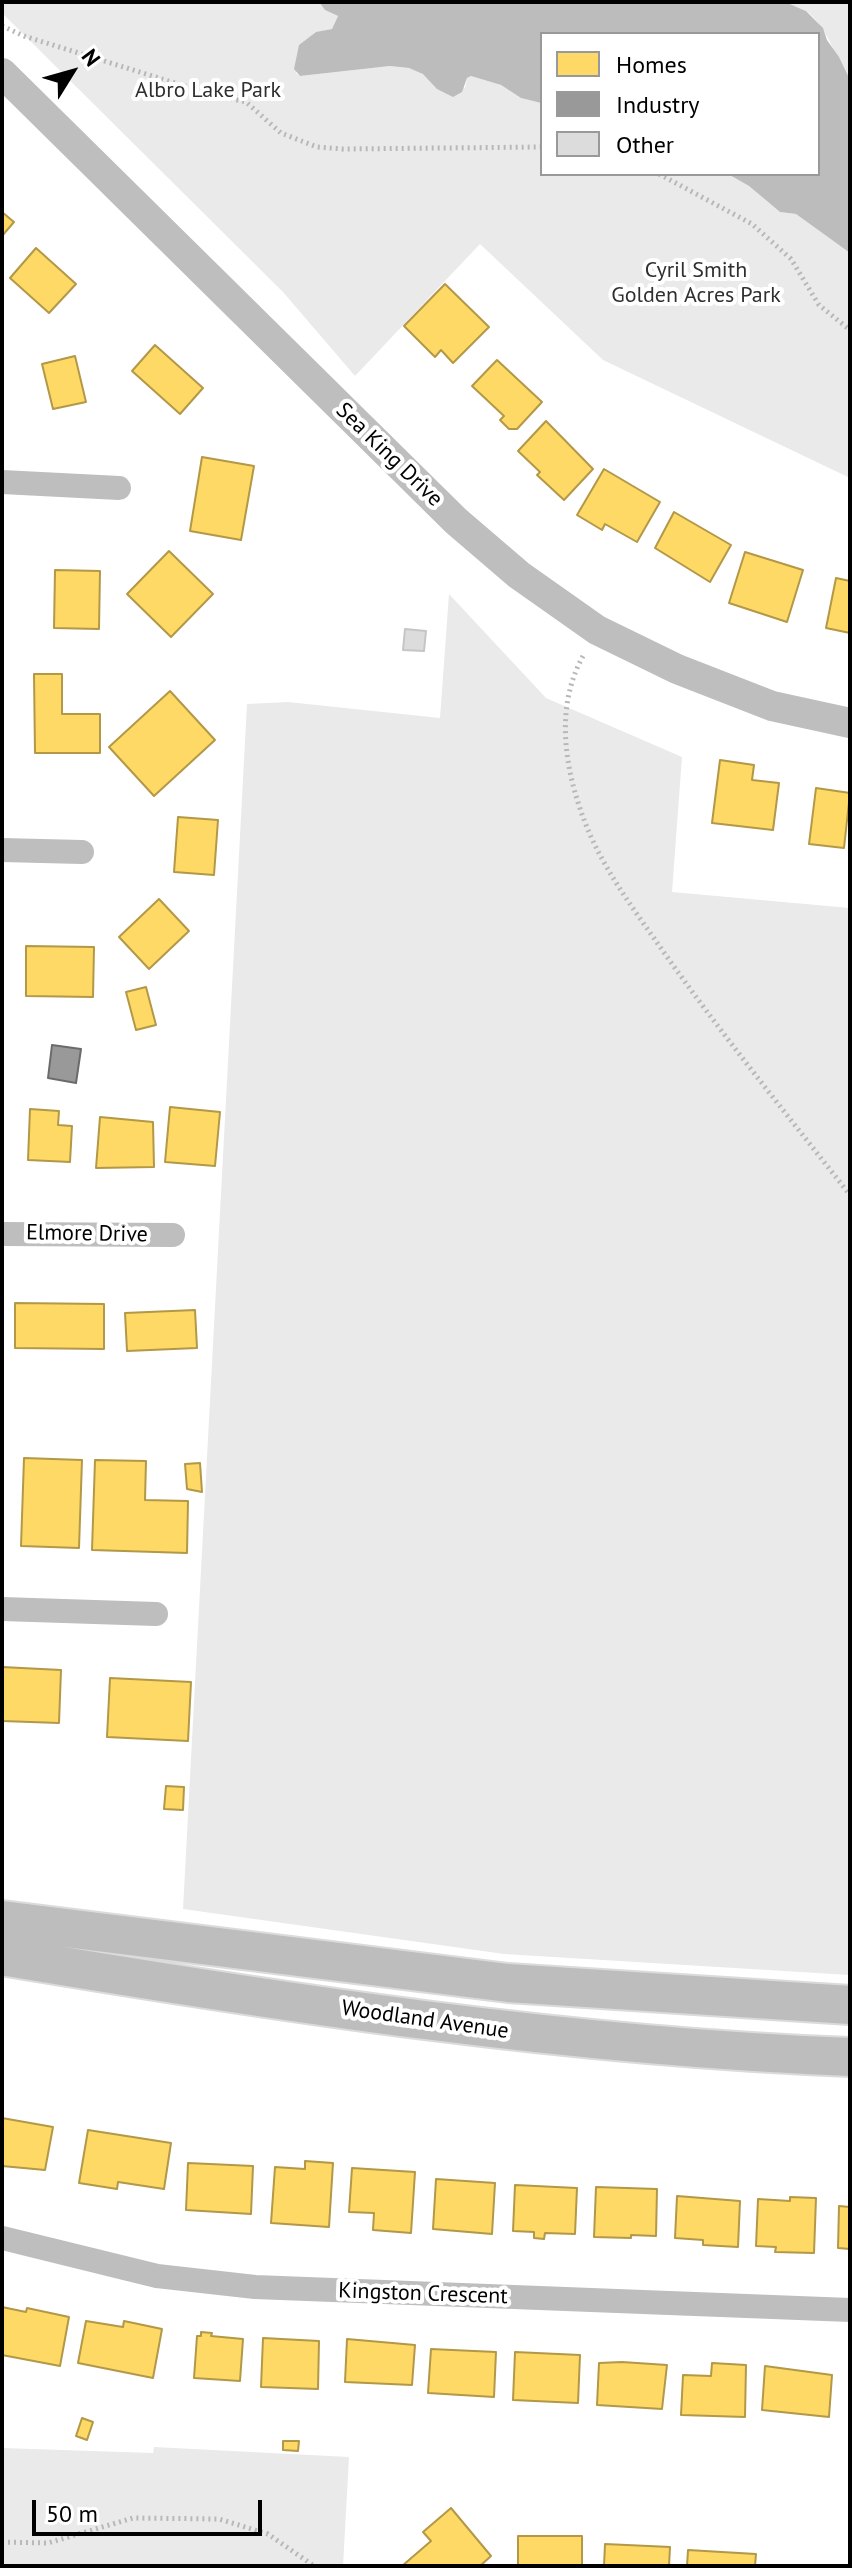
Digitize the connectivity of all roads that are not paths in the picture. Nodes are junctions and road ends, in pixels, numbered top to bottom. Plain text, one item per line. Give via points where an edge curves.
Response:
1 (2, 73) edge
2 (2, 482) edge
3 (119, 488) dead end
4 (850, 723) edge
5 (2, 850) edge
6 (82, 852) dead end
7 (2, 1234) edge
8 (173, 1235) dead end
9 (2, 1609) edge
10 (156, 1614) dead end
11 (2, 1920) edge
12 (2, 1956) edge
13 (850, 2005) edge
14 (850, 2057) edge
15 (2, 2238) edge
16 (850, 2310) edge

1 - 4 street, Sea King Drive via 456,521 519,575 597,630 677,669 772,706
2 - 3 street
5 - 6 street
7 - 8 street, Elmore Drive
9 - 10 street
11 - 13 main road, Woodland Avenue via 508,1983
12 - 14 main road, Woodland Avenue via 519,2033
15 - 16 street, Kingston Crescent via 157,2276 255,2287

